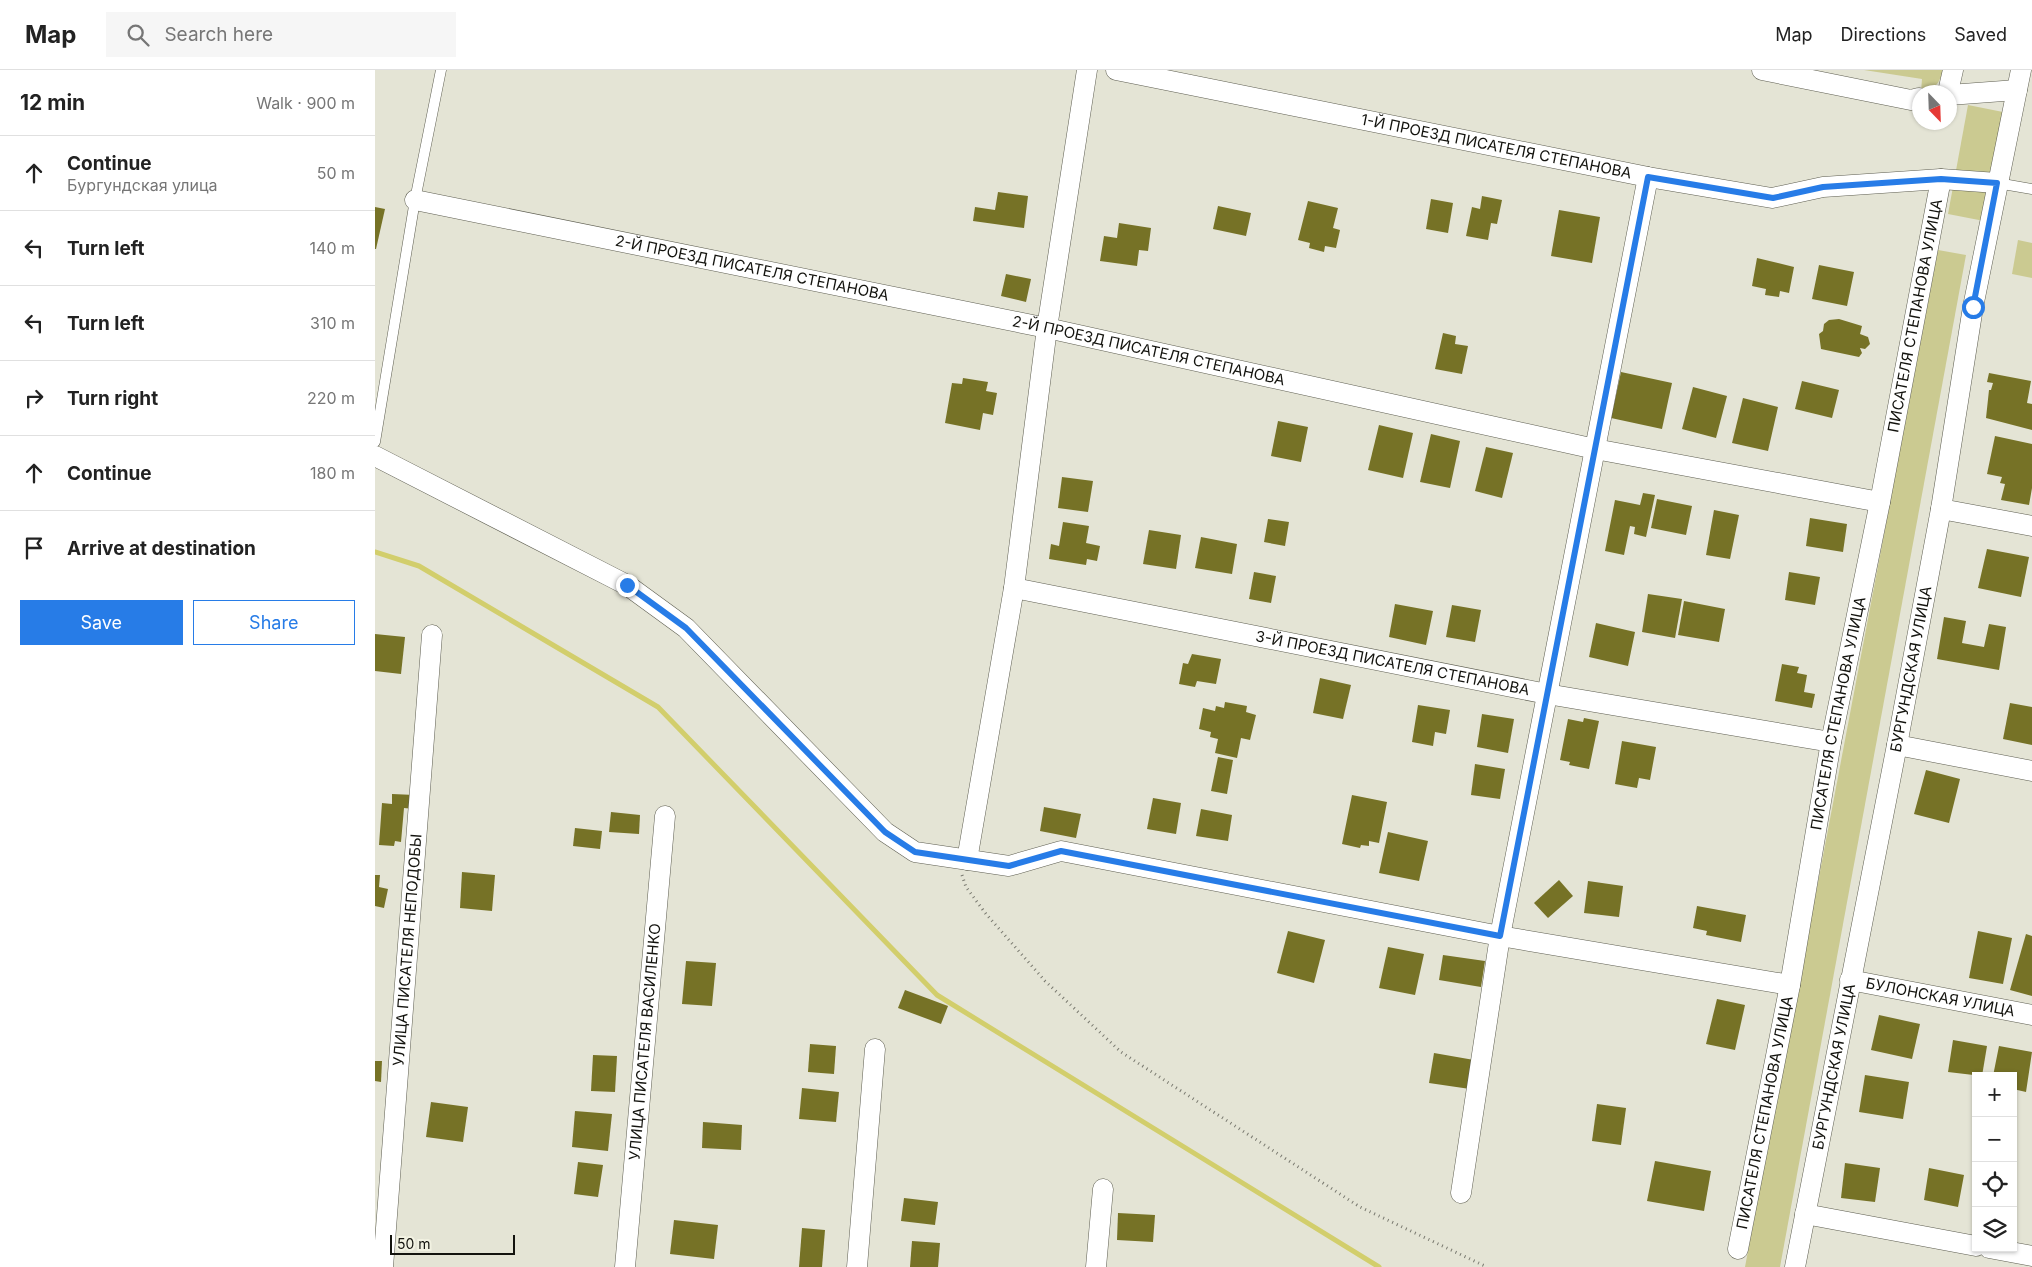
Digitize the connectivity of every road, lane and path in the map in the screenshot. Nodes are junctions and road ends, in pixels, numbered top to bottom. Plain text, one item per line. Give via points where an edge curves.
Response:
1 (441, 70) edge
2 (1087, 70) edge
3 (1116, 70) edge
4 (1762, 70) edge
5 (1953, 70) edge
6 (2021, 70) edge
7 (1813, 75) edge
8 (1950, 85) edge
9 (2017, 90) junction
10 (1957, 94) edge
11 (1912, 100) edge
12 (1648, 177) junction
13 (1941, 179) junction
14 (1997, 183) junction
15 (2032, 189) edge
16 (415, 200) junction
17 (1047, 328) junction
18 (375, 442) edge
19 (1595, 449) junction
20 (375, 456) edge
21 (1880, 502) junction
22 (1941, 509) junction
23 (2032, 526) edge
24 (1014, 588) junction
25 (432, 635) dead end
26 (1547, 694) junction
27 (1831, 742) junction
28 (1897, 746) junction
29 (2032, 771) edge
30 (665, 816) dead end
31 (962, 859) junction
32 (1500, 936) junction
33 (1850, 980) junction
34 (1790, 984) junction
35 (2032, 1014) edge
36 (875, 1049) dead end
37 (1103, 1189) dead end
38 (1461, 1193) dead end
39 (1805, 1214) junction
40 (1972, 1245) edge
41 (1738, 1249) dead end
42 (2010, 1252) edge
43 (2032, 1256) edge
44 (383, 1267) edge
45 (625, 1267) edge
46 (857, 1267) edge
47 (1096, 1267) edge
48 (1487, 1267) edge
49 (1795, 1267) edge

1 - 16 lane
2 - 17 street
3 - 12 street, 1-Й ПРОЕЗД ПИСАТЕЛЯ СТЕПАНОВА
4 - 7 street
5 - 8 street
6 - 9 street, БУРГУНДСКАЯ УЛИЦА
7 - 11 street
9 - 10 street
9 - 14 street, БУРГУНДСКАЯ УЛИЦА
12 - 13 street, 1-Й ПРОЕЗД ПИСАТЕЛЯ СТЕПАНОВА via 1773,198 1823,187
12 - 19 street
13 - 14 street, 1-Й ПРОЕЗД ПИСАТЕЛЯ СТЕПАНОВА
13 - 21 street, ПИСАТЕЛЯ СТЕПАНОВА УЛИЦА
14 - 15 lane
14 - 22 street, БУРГУНДСКАЯ УЛИЦА via 1973,307
16 - 17 street, 2-Й ПРОЕЗД ПИСАТЕЛЯ СТЕПАНОВА
16 - 18 lane
17 - 19 street, 2-Й ПРОЕЗД ПИСАТЕЛЯ СТЕПАНОВА
17 - 24 street
19 - 21 street, 2-Й ПРОЕЗД ПИСАТЕЛЯ СТЕПАНОВА
19 - 26 street
20 - 31 street via 627,585 686,628 885,832 915,852
21 - 27 street, ПИСАТЕЛЯ СТЕПАНОВА УЛИЦА
22 - 23 street
22 - 28 street, БУРГУНДСКАЯ УЛИЦА
24 - 26 street, 3-Й ПРОЕЗД ПИСАТЕЛЯ СТЕПАНОВА
24 - 31 street
25 - 44 street, УЛИЦА ПИСАТЕЛЯ НЕПОДОБЫ
26 - 27 street, 3-Й ПРОЕЗД ПИСАТЕЛЯ СТЕПАНОВА
26 - 32 street
27 - 34 street, ПИСАТЕЛЯ СТЕПАНОВА УЛИЦА
28 - 29 street
28 - 33 street, БУРГУНДСКАЯ УЛИЦА
30 - 45 street, УЛИЦА ПИСАТЕЛЯ ВАСИЛЕНКО
31 - 32 street via 1009,866 1061,851
31 - 48 path via 966,887 986,914 1045,982 1121,1052 1360,1207
32 - 34 street
32 - 38 street
33 - 35 street, БУЛОНСКАЯ УЛИЦА
33 - 39 street, БУРГУНДСКАЯ УЛИЦА
34 - 41 street, ПИСАТЕЛЯ СТЕПАНОВА УЛИЦА
36 - 46 street
37 - 47 street
39 - 40 street
39 - 49 street, БУРГУНДСКАЯ УЛИЦА
42 - 43 street

